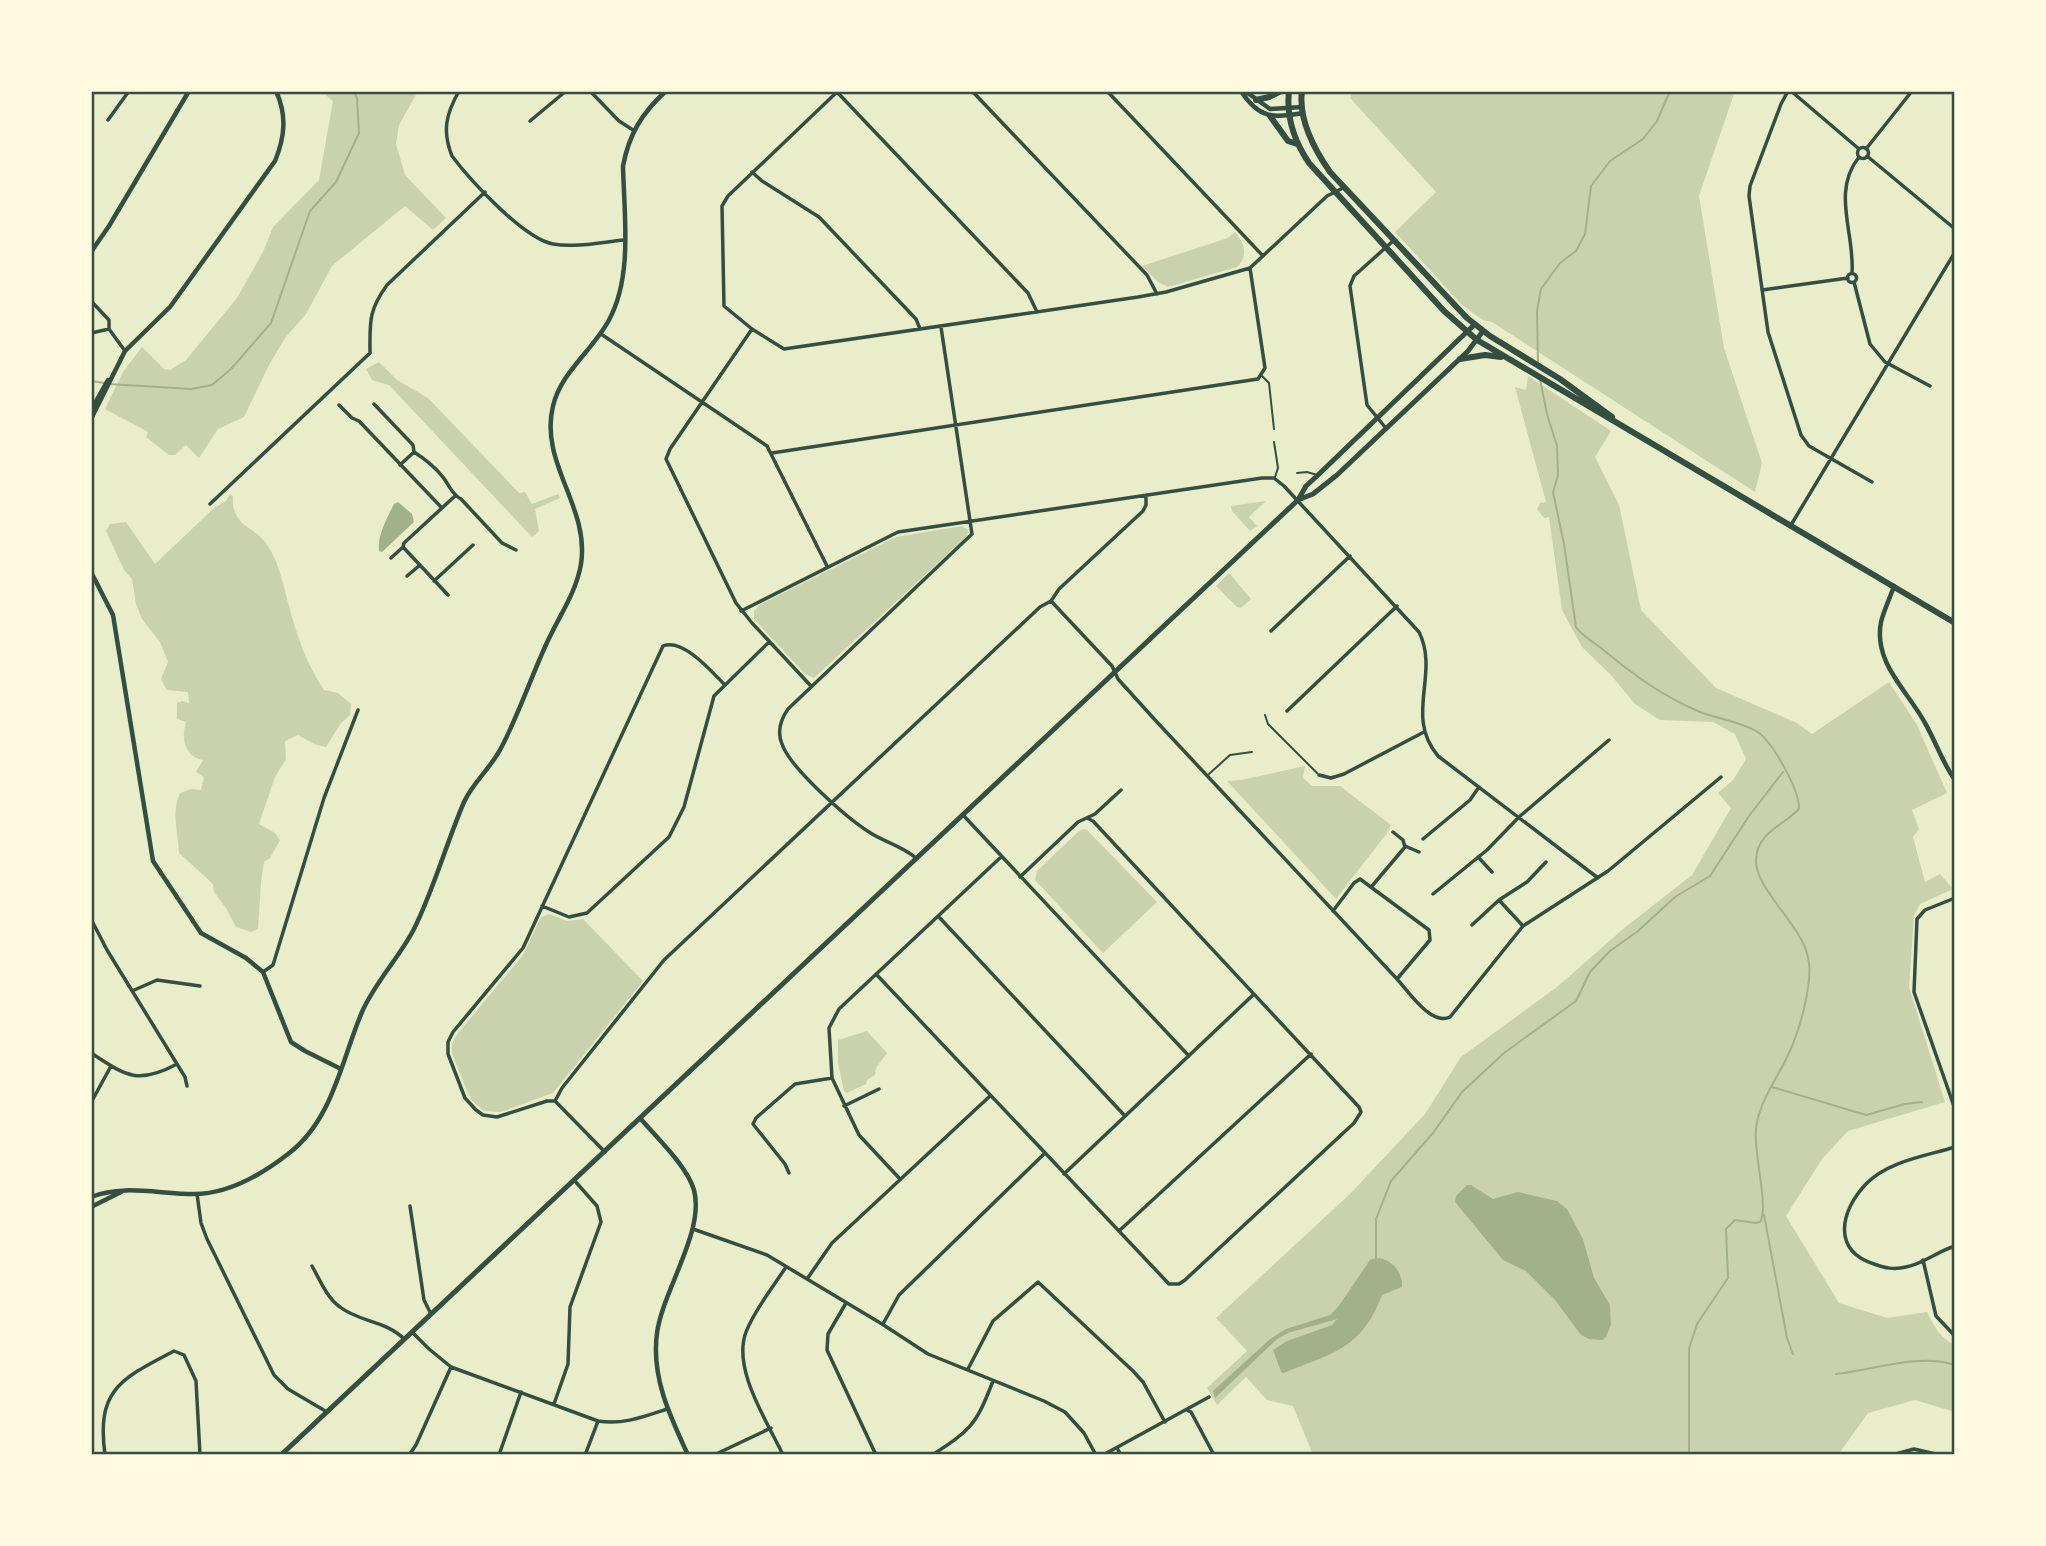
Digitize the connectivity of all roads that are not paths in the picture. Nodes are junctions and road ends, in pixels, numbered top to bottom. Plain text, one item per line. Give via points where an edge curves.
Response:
1 (129, 91) edge
2 (189, 91) edge
3 (276, 91) edge
4 (459, 91) edge
5 (566, 91) edge
6 (590, 91) edge
7 (666, 91) edge
8 (838, 91) edge
9 (972, 91) edge
10 (1107, 91) edge
11 (1243, 91) edge
12 (1281, 91) edge
13 (1289, 91) edge
14 (1302, 91) edge
15 (1789, 91) edge
16 (1912, 91) edge
17 (1256, 100) junction
18 (1302, 110) junction
19 (1289, 112) junction
20 (1270, 116) junction
21 (108, 120) dead end
22 (530, 121) dead end
23 (633, 130) junction
24 (1297, 145) junction
25 (1859, 149) junction
26 (1866, 149) junction
27 (1867, 156) junction
28 (1859, 157) junction
29 (752, 173) junction
30 (1344, 188) junction
31 (485, 192) junction
32 (1334, 192) junction
33 (1955, 229) edge
34 (624, 240) junction
35 (1393, 241) junction
36 (1386, 247) junction
37 (91, 252) edge
38 (1955, 252) edge
39 (1263, 256) junction
40 (1250, 268) junction
41 (1853, 273) junction
42 (1848, 278) junction
43 (1854, 282) junction
44 (1762, 290) junction
45 (1157, 294) junction
46 (91, 302) edge
47 (1037, 312) junction
48 (1475, 324) junction
49 (940, 327) junction
50 (109, 329) junction
51 (752, 329) junction
52 (920, 330) junction
53 (1483, 331) junction
54 (1467, 332) junction
55 (91, 333) edge
56 (601, 334) junction
57 (1477, 340) junction
58 (125, 351) junction
59 (1503, 356) junction
60 (1460, 359) junction
61 (1889, 363) junction
62 (1262, 376) junction
63 (1930, 386) dead end
64 (103, 391) junction
65 (702, 402) junction
66 (374, 404) dead end
67 (339, 405) dead end
68 (91, 410) edge
69 (91, 418) edge
70 (1377, 418) junction
71 (955, 424) junction
72 (1385, 426) junction
73 (1625, 426) junction
74 (1274, 429) dead end
75 (1274, 442) dead end
76 (414, 452) junction
77 (772, 453) junction
78 (1830, 459) junction
79 (400, 466) junction
80 (1297, 473) dead end
81 (1318, 475) junction
82 (1274, 478) junction
83 (1872, 482) dead end
84 (1146, 495) junction
85 (455, 496) junction
86 (1298, 500) junction
87 (210, 504) dead end
88 (441, 508) junction
89 (971, 521) junction
90 (1791, 525) junction
91 (472, 545) dead end
92 (403, 547) junction
93 (516, 550) dead end
94 (1350, 556) junction
95 (391, 558) dead end
96 (419, 565) junction
97 (827, 566) junction
98 (91, 572) edge
99 (407, 576) dead end
100 (435, 581) junction
101 (1894, 586) junction
102 (449, 596) dead end
103 (1051, 601) junction
104 (1397, 606) junction
105 (741, 611) junction
106 (1955, 622) edge
107 (1271, 631) dead end
108 (769, 642) junction
109 (1115, 672) junction
110 (724, 684) junction
111 (811, 687) junction
112 (358, 710) dead end
113 (1287, 711) dead end
114 (1265, 715) dead end
115 (1424, 732) junction
116 (1609, 740) dead end
117 (1252, 752) dead end
118 (1208, 775) junction
119 (1319, 775) joint
120 (1721, 777) dead end
121 (1955, 780) edge
122 (1479, 787) junction
123 (1121, 790) dead end
124 (832, 802) junction
125 (963, 815) junction
126 (1519, 817) junction
127 (1087, 818) junction
128 (1392, 832) dead end
129 (1423, 839) dead end
130 (1405, 846) junction
131 (1419, 852) dead end
132 (1001, 857) junction
133 (1478, 857) junction
134 (917, 859) junction
135 (1546, 862) dead end
136 (1492, 872) dead end
137 (1019, 877) junction
138 (1598, 878) junction
139 (1372, 886) junction
140 (1433, 894) dead end
141 (1955, 898) edge
142 (1499, 900) junction
143 (541, 906) junction
144 (1333, 911) junction
145 (938, 916) junction
146 (91, 919) edge
147 (1472, 925) dead end
148 (1523, 926) junction
149 (263, 972) junction
150 (876, 974) junction
151 (1396, 979) junction
152 (200, 986) dead end
153 (132, 991) junction
154 (1254, 994) junction
155 (91, 1053) edge
156 (1311, 1054) junction
157 (1189, 1056) junction
158 (177, 1064) junction
159 (111, 1066) junction
160 (341, 1069) junction
161 (832, 1078) junction
162 (187, 1086) dead end
163 (878, 1089) dead end
164 (990, 1096) junction
165 (93, 1099) dead end
166 (555, 1101) junction
167 (844, 1106) junction
168 (1955, 1108) edge
169 (1125, 1116) junction
170 (640, 1118) junction
171 (1955, 1147) edge
172 (605, 1152) junction
173 (1044, 1154) junction
174 (789, 1173) dead end
175 (1064, 1174) junction
176 (574, 1180) junction
177 (900, 1180) junction
178 (121, 1192) junction
179 (197, 1194) junction
180 (92, 1196) edge
181 (410, 1206) dead end
182 (91, 1207) edge
183 (692, 1228) junction
184 (1119, 1231) junction
185 (1955, 1246) edge
186 (1923, 1260) junction
187 (312, 1266) dead end
188 (786, 1266) junction
189 (807, 1279) junction
190 (846, 1303) junction
191 (431, 1314) junction
192 (882, 1324) junction
193 (412, 1332) junction
194 (1955, 1336) edge
195 (404, 1339) junction
196 (451, 1367) junction
197 (968, 1369) junction
198 (993, 1380) junction
199 (521, 1392) junction
200 (1209, 1398) dead end
201 (554, 1404) junction
202 (667, 1409) junction
203 (1187, 1410) junction
204 (327, 1412) junction
205 (598, 1421) junction
206 (1165, 1422) junction
207 (771, 1428) junction
208 (1117, 1448) junction
209 (104, 1455) edge
210 (200, 1455) edge
211 (281, 1455) edge
212 (409, 1455) edge
213 (499, 1455) edge
214 (585, 1455) edge
215 (688, 1455) edge
216 (714, 1455) edge
217 (783, 1455) edge
218 (876, 1455) edge
219 (932, 1455) edge
220 (1096, 1455) edge
221 (1103, 1455) edge
222 (1121, 1455) edge
223 (1214, 1455) edge
224 (1892, 1455) edge
225 (1940, 1455) edge

1 - 21 street
2 - 37 street
3 - 58 street via 284,122 275,161 170,307
4 - 31 street via 446,117 447,143 458,164
5 - 22 street
6 - 23 street
7 - 23 street
8 - 29 street
8 - 47 street via 1028,293
9 - 45 street via 1147,275
10 - 39 street
11 - 17 street
11 - 20 street via 1259,111
12 - 17 main road
13 - 19 main road
14 - 18 main road
15 - 25 street
15 - 44 street via 1750,186
16 - 26 street
17 - 19 street
18 - 19 street
18 - 30 main road via 1318,153
19 - 20 street
19 - 24 main road
20 - 24 main road via 1288,141
23 - 34 street via 624,166
24 - 32 main road
25 - 26 street
25 - 28 street
26 - 27 street
27 - 28 street
27 - 33 street
28 - 41 street via 1848,174 1845,203
29 - 51 street via 725,199 722,211 723,302
29 - 52 street via 825,222 916,318
30 - 32 street
30 - 35 main road
31 - 34 street via 536,239 555,244
31 - 87 street via 387,285 372,311 370,353
32 - 36 main road
32 - 39 street
34 - 56 street via 620,293
35 - 36 street
35 - 48 main road
36 - 54 main road
36 - 70 street via 1354,276 1350,286 1367,405
38 - 61 street
39 - 40 street
40 - 45 street
40 - 62 street via 1265,366
41 - 42 street
41 - 43 street via 1857,276
42 - 43 street
42 - 44 street
43 - 61 street via 1870,344
44 - 78 street via 1768,332 1801,435
45 - 47 street
46 - 50 street via 109,320
47 - 49 street
48 - 53 main road
48 - 54 main road
49 - 52 street
49 - 71 street
50 - 55 street
50 - 58 street
51 - 52 street via 789,349
51 - 65 street
53 - 57 main road
53 - 73 main road
54 - 57 main road
54 - 70 main road
56 - 65 street
56 - 160 street via 560,386 551,415 552,450 580,523 578,578 499,752 464,804 415,926 363,1010
57 - 59 main road
57 - 60 main road
58 - 64 street
59 - 60 main road
59 - 73 main road
60 - 72 main road
61 - 63 street
61 - 78 street
62 - 71 street
62 - 74 lane via 1269,383
64 - 68 street
64 - 69 street
65 - 77 street
65 - 105 street via 666,459
66 - 76 street via 413,445
67 - 79 street
70 - 72 street
70 - 81 main road
71 - 77 street
71 - 89 street
72 - 86 main road via 1323,487
73 - 90 main road
75 - 82 lane via 1278,468
76 - 79 street
76 - 85 street via 445,479
77 - 97 street
78 - 83 street
78 - 90 street
79 - 88 street
80 - 81 lane
81 - 86 main road
82 - 84 street
82 - 86 street
84 - 89 street
84 - 103 street via 1143,511
85 - 88 street
85 - 93 street via 502,543
86 - 94 street
86 - 109 main road
88 - 92 street
89 - 97 street via 894,534
89 - 111 street via 972,534 966,542
90 - 101 main road
91 - 100 street
92 - 95 street
92 - 96 street
94 - 104 street
94 - 107 street
96 - 99 street
96 - 100 street
97 - 105 street
98 - 149 street via 113,615 153,861 201,933 246,957
100 - 102 street
101 - 106 main road
101 - 121 street via 1881,622 1884,657
103 - 109 street
103 - 124 street
104 - 113 street
104 - 115 street via 1419,632 1426,652
105 - 108 street
108 - 110 street
108 - 111 street
109 - 118 street
109 - 125 main road
110 - 143 street via 711,701 684,807 668,837 587,913 569,917
110 - 143 street via 696,657 665,642
111 - 124 street via 785,714 780,739 789,758
112 - 149 street via 324,798 273,965
114 - 119 lane via 1268,724
115 - 119 street via 1343,774
115 - 122 street via 1438,755
116 - 126 street
117 - 118 lane via 1230,755
118 - 144 street
120 - 138 street
122 - 126 street
122 - 129 street
123 - 127 street
124 - 134 street via 865,829
124 - 166 street via 664,960
125 - 132 street
125 - 134 main road
126 - 133 street
126 - 138 street
127 - 137 street
127 - 154 street
128 - 130 street
130 - 131 street
130 - 139 street
132 - 137 street
132 - 145 street
133 - 136 street
133 - 140 street
134 - 170 main road
135 - 142 street via 1527,882
137 - 157 street
138 - 148 street
139 - 144 street via 1357,881
139 - 151 street via 1431,933
141 - 168 street via 1925,910 1917,919 1913,988
142 - 147 street
142 - 148 street
143 - 166 street via 520,952 453,1032 447,1050 466,1098 483,1115 497,1117
144 - 151 street
145 - 150 street
145 - 169 street
146 - 153 street
148 - 151 street via 1450,1017 1434,1017
149 - 160 street via 291,1042
150 - 161 street via 839,1009 829,1028
150 - 164 street
152 - 153 street via 158,980
153 - 158 street
154 - 156 street
154 - 157 street
155 - 159 street
156 - 184 street
156 - 184 street via 1355,1100 1360,1112 1354,1123 1185,1280 1169,1284
157 - 169 street
158 - 159 street via 146,1076 133,1076
158 - 162 street
159 - 165 street
160 - 179 street via 322,1115 294,1149 242,1182
161 - 167 street
161 - 174 street via 795,1084 753,1124
163 - 167 street
164 - 173 street
164 - 177 street
166 - 172 street
167 - 177 street via 859,1135
169 - 175 street
170 - 172 main road
170 - 183 street via 692,1184 696,1205
171 - 186 street via 1889,1167 1868,1182 1844,1218 1849,1247 1862,1260 1889,1269
172 - 176 main road
173 - 175 street
173 - 192 street via 899,1295
175 - 184 street
176 - 191 main road
176 - 201 street via 597,1206 601,1222 570,1307 568,1364
177 - 189 street via 832,1243
178 - 179 street
178 - 180 street
178 - 182 street
179 - 204 street via 207,1239 274,1375
181 - 191 street via 424,1300
183 - 188 street
183 - 202 street via 657,1334 659,1385
185 - 186 street
186 - 194 street via 1936,1316
187 - 195 street via 342,1309 394,1330
188 - 189 street
188 - 207 street via 743,1342 746,1375
189 - 190 street
190 - 192 street
190 - 218 street via 828,1334 827,1350
191 - 193 main road
192 - 197 street via 928,1354
193 - 195 main road
193 - 196 street
195 - 204 main road
196 - 199 street
196 - 212 street
197 - 198 street
197 - 206 street via 993,1321 1038,1282 1143,1382
198 - 219 street via 971,1427
198 - 220 street via 1065,1412
199 - 201 street
199 - 213 street
200 - 203 street
201 - 205 street
202 - 205 street via 626,1423
202 - 215 street
203 - 206 street
203 - 223 street
204 - 211 main road
205 - 214 street
206 - 208 street
207 - 216 street
207 - 217 street
208 - 221 street
208 - 222 street
209 - 210 street via 102,1421 118,1386 174,1351 184,1355 197,1381
224 - 225 street via 1914,1449

